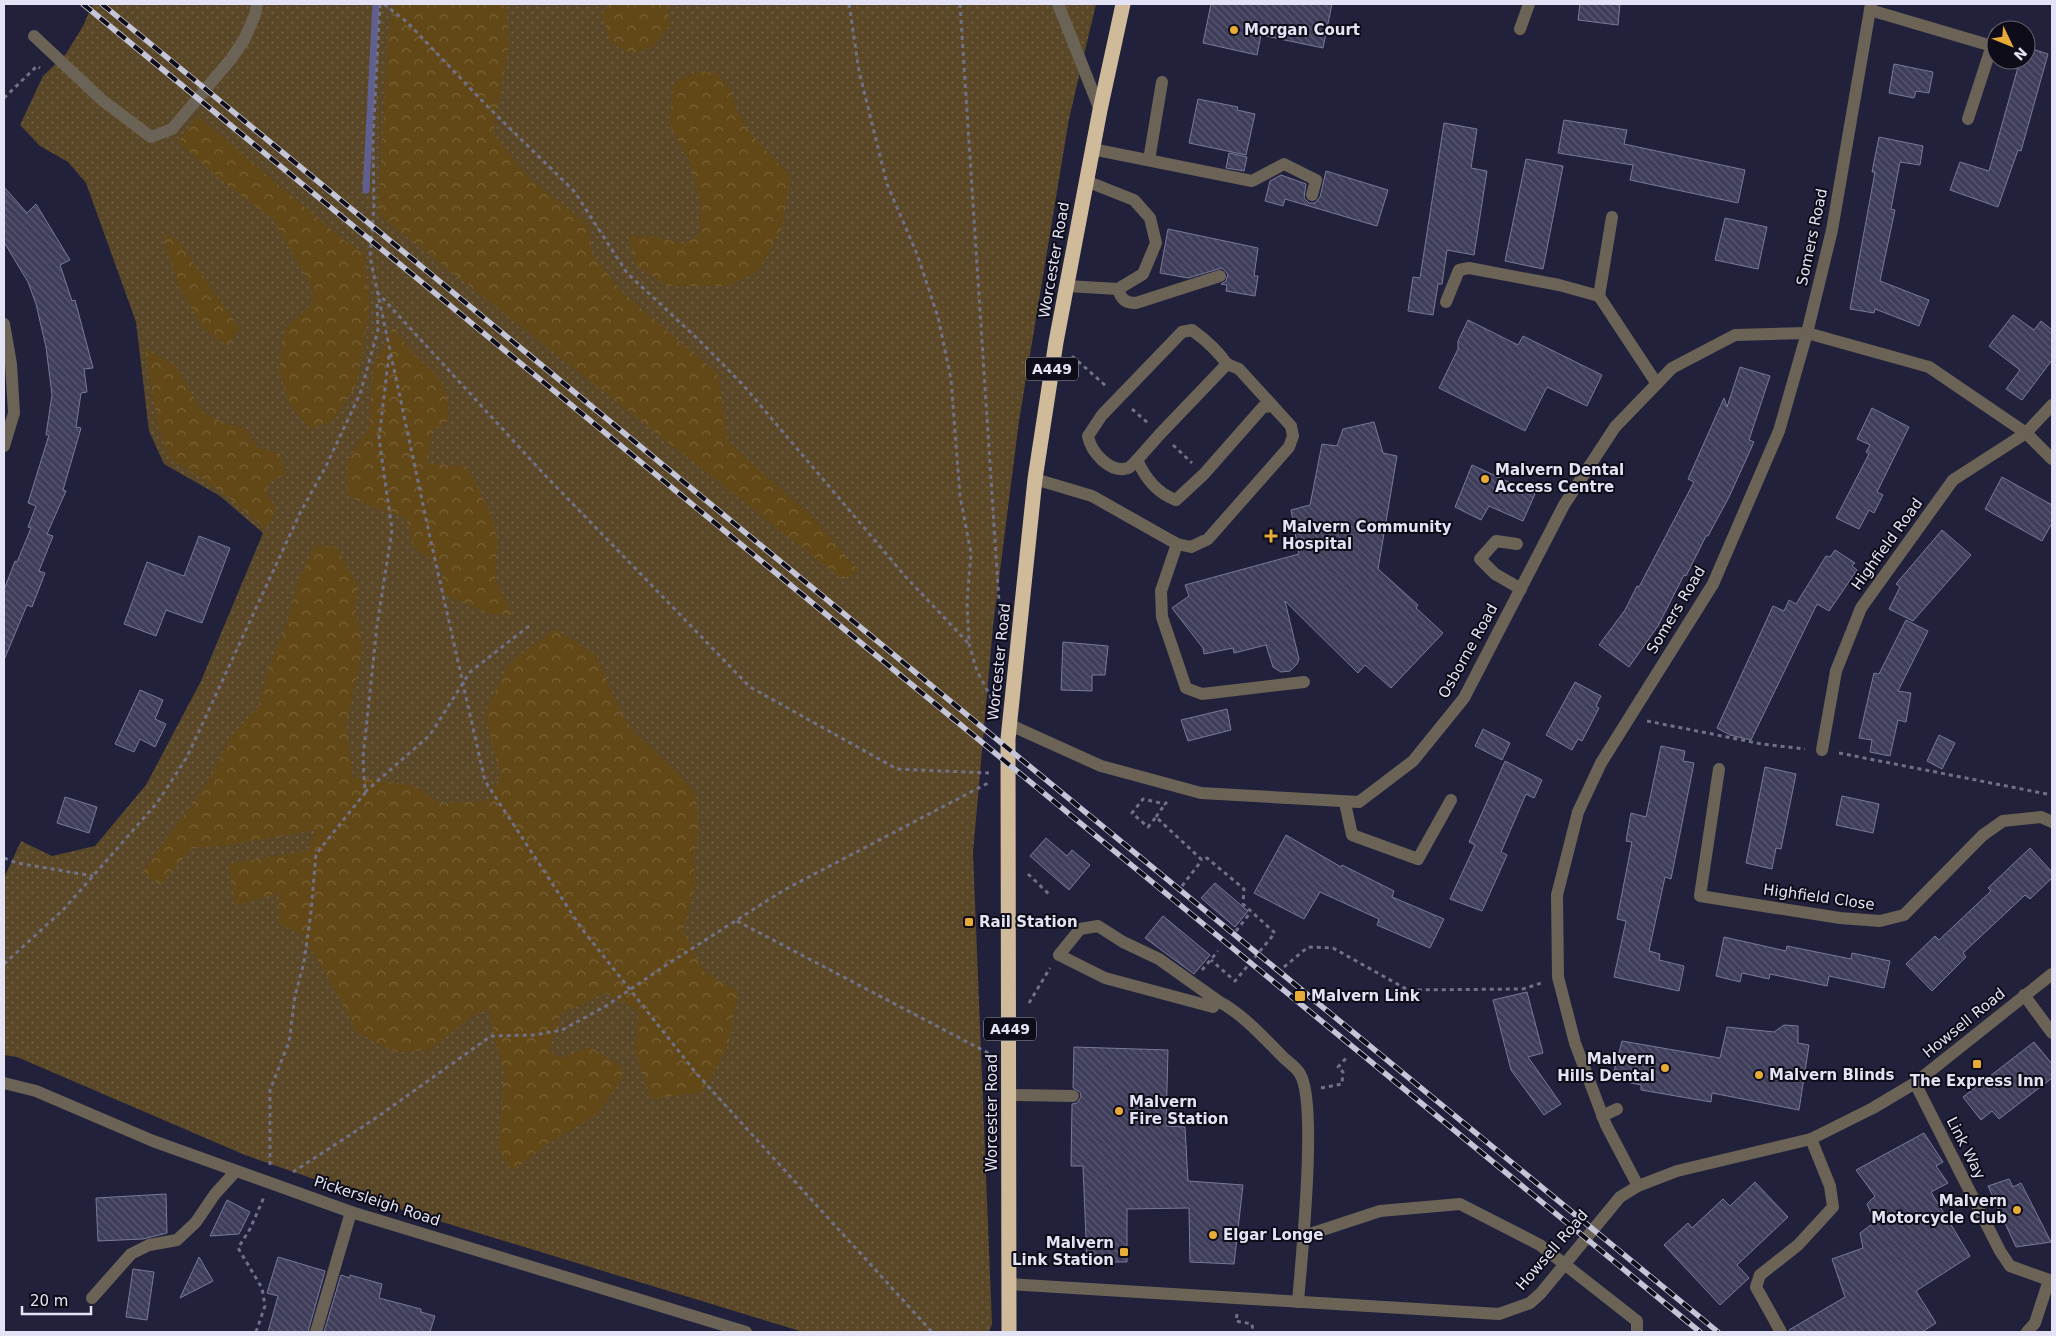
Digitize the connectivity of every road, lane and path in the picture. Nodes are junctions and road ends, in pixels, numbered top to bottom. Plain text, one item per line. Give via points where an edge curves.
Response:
1 (257, 4) edge
2 (380, 4) edge
3 (384, 4) edge
4 (849, 4) edge
5 (960, 4) edge
6 (1058, 4) edge
7 (1123, 4) edge
8 (1529, 4) edge
9 (1871, 7) edge
10 (1520, 29) dead end
11 (34, 36) dead end
12 (1986, 44) edge
13 (1986, 64) edge
14 (45, 70) dead end
15 (1162, 82) dead end
16 (4, 98) edge
17 (1100, 110) junction
18 (1968, 119) dead end
19 (1092, 149) junction
20 (1149, 160) junction
21 (1086, 180) junction
22 (1312, 195) dead end
23 (1612, 217) dead end
24 (1220, 276) dead end
25 (1067, 286) junction
26 (1118, 289) junction
27 (377, 291) junction
28 (1599, 296) junction
29 (1446, 302) dead end
30 (4, 324) edge
31 (1807, 333) junction
32 (1227, 364) junction
33 (1657, 384) junction
34 (2052, 405) edge
35 (1273, 406) junction
36 (2026, 433) junction
37 (4, 446) edge
38 (2052, 459) edge
39 (1138, 460) junction
40 (1035, 480) junction
41 (1177, 544) junction
42 (1517, 544) dead end
43 (1522, 588) junction
44 (1000, 620) dead end
45 (529, 626) dead end
46 (969, 644) junction
47 (1304, 682) dead end
48 (1628, 718) junction
49 (1009, 732) junction
50 (1822, 748) junction
51 (1719, 769) dead end
52 (1007, 774) junction
53 (1177, 786) junction
54 (365, 793) junction
55 (2052, 795) edge
56 (1451, 800) dead end
57 (1345, 803) junction
58 (1165, 804) junction
59 (1156, 817) junction
60 (2052, 822) edge
61 (4, 858) edge
62 (1202, 860) junction
63 (93, 876) junction
64 (1182, 886) dead end
65 (1250, 912) junction
66 (737, 921) junction
67 (1236, 931) dead end
68 (1218, 951) dead end
69 (1059, 956) junction
70 (1211, 960) junction
71 (4, 964) edge
72 (1284, 967) dead end
73 (2052, 974) edge
74 (1558, 977) junction
75 (1192, 982) junction
76 (2024, 994) junction
77 (1218, 1001) junction
78 (1028, 1004) dead end
79 (2052, 1033) edge
80 (1347, 1057) dead end
81 (1009, 1064) junction
82 (4, 1083) edge
83 (1915, 1083) junction
84 (1305, 1091) junction
85 (1010, 1095) junction
86 (1073, 1096) dead end
87 (1617, 1109) dead end
88 (1602, 1116) junction
89 (1811, 1139) junction
90 (236, 1171) junction
91 (270, 1184) junction
92 (1638, 1186) junction
93 (351, 1212) junction
94 (1304, 1236) junction
95 (2051, 1281) edge
96 (1008, 1284) junction
97 (92, 1298) dead end
98 (1298, 1302) junction
99 (1237, 1314) dead end
100 (733, 1330) edge
101 (256, 1332) edge
102 (316, 1332) edge
103 (746, 1332) edge
104 (932, 1332) edge
105 (1009, 1332) edge
106 (1253, 1332) edge
107 (1637, 1332) edge
108 (1781, 1332) edge
109 (2027, 1332) edge

1 - 11 street via 244,40 231,59 172,129 151,137 102,100
2 - 27 path via 370,257
3 - 46 path via 407,22 574,191 627,273 744,386 905,576
4 - 46 path via 859,71 887,184 918,254 938,317 951,379 960,496 971,553 967,602
5 - 44 path
6 - 17 street
7 - 17 highway, Worcester Road / A449
8 - 10 street
9 - 12 street
9 - 31 street, Somers Road via 1832,230
13 - 18 street
14 - 16 path via 37,66
15 - 20 street
17 - 19 highway, Worcester Road / A449
19 - 20 street
19 - 21 highway, Worcester Road / A449
20 - 22 street via 1252,181 1284,164 1316,180
21 - 25 highway, Worcester Road / A449
21 - 26 street via 1134,200 1150,218 1156,242 1142,274
23 - 28 street
24 - 26 street via 1136,303 1121,298
25 - 26 street
25 - 40 highway, Worcester Road / A449
27 - 52 path via 542,472 750,687 897,769
27 - 54 path via 390,344 379,438 392,530 377,626 363,757
27 - 63 path via 378,330 360,394 300,512 187,756 157,803
27 - 104 path via 485,781 582,929 696,1073
28 - 29 street via 1469,268 1460,270
28 - 33 street
30 - 37 street via 14,413
31 - 33 street, Osborne Road via 1735,335 1672,368
31 - 36 street, Osborne Road via 1929,367
31 - 48 street, Somers Road via 1779,431 1713,584
32 - 35 street via 1238,370
32 - 39 street
32 - 39 street via 1218,350 1192,330 1182,332 1102,415 1088,436 1100,458 1114,468 1129,468
33 - 43 street, Osborne Road via 1615,427 1564,505
34 - 36 street, Highfield Road
35 - 39 street via 1263,407 1176,500 1163,495 1144,475
35 - 41 street via 1291,426 1293,436 1289,447 1208,539 1191,547
36 - 38 street, Osborne Road
36 - 50 street, Highfield Road via 1953,480 1861,608 1836,672
40 - 41 street via 1092,496
40 - 49 highway, Worcester Road / A449
41 - 47 street via 1161,591 1162,617 1186,688 1202,694
42 - 43 street via 1496,541 1480,559 1495,574
43 - 57 street, Osborne Road via 1464,698 1413,761 1359,802
45 - 54 path via 470,672 430,735
46 - 49 path via 977,671
48 - 50 path via 1762,744
48 - 74 street, Somers Road via 1601,763 1578,812 1557,895
49 - 52 highway, Worcester Road / A449
49 - 53 street, Osborne Road via 1101,766
50 - 55 path
51 - 60 street, Highfield Close via 1700,896 1880,922 1904,915 1983,835 2002,821 2040,817
52 - 66 path via 784,890
52 - 81 highway, Worcester Road / A449
53 - 57 street, Osborne Road via 1201,792
53 - 58 path
54 - 91 path via 316,854 311,912 289,1042 270,1090
56 - 57 street via 1418,859 1352,835
58 - 59 path
58 - 59 path via 1143,799 1132,813 1148,827
59 - 62 path
61 - 63 path via 16,863
62 - 64 path
62 - 65 path via 1207,858 1244,888 1243,904
63 - 71 path via 64,909
65 - 67 path
65 - 70 path via 1275,933 1235,980
66 - 81 path
66 - 91 path via 606,1006 562,1030 534,1035 492,1036 365,1126 298,1170
68 - 70 path
69 - 75 street via 1080,929 1098,926 1159,959
69 - 77 street via 1106,978 1213,1007
69 - 78 path
70 - 75 path
72 - 74 path via 1308,947 1333,948 1408,990 1523,990
73 - 76 street, Howsell Road
74 - 88 street, Somers Road via 1575,1043
75 - 77 street
76 - 79 street
76 - 83 street, Howsell Road
77 - 84 street via 1261,1035 1301,1075
80 - 84 path via 1338,1067 1343,1072 1342,1084
81 - 85 highway, Worcester Road / A449
82 - 90 street, Pickersleigh Road via 36,1091 153,1141
83 - 89 street, Howsell Road
83 - 95 street, Link Way via 2010,1266
84 - 94 street via 1309,1107
85 - 86 street
85 - 96 highway, Worcester Road / A449
87 - 88 street
88 - 92 street, Somers Road
89 - 92 street, Howsell Road via 1677,1171
89 - 108 street via 1830,1186 1833,1207 1798,1245 1760,1274 1756,1287
90 - 91 street, Pickersleigh Road
90 - 97 street via 196,1222 177,1240 149,1245 131,1254
91 - 93 street, Pickersleigh Road
91 - 101 path via 238,1248 262,1288 265,1306
92 - 98 street, Howsell Road via 1620,1196 1541,1293 1530,1303 1499,1314
93 - 100 street, Pickersleigh Road
93 - 102 street
94 - 98 street
94 - 107 street via 1380,1211 1460,1204 1540,1245 1637,1321
95 - 109 street via 2035,1324
96 - 98 street, Howsell Road
96 - 105 highway, Worcester Road / A449
99 - 106 path via 1236,1322 1252,1324
100 - 103 street, Pickersleigh Road

